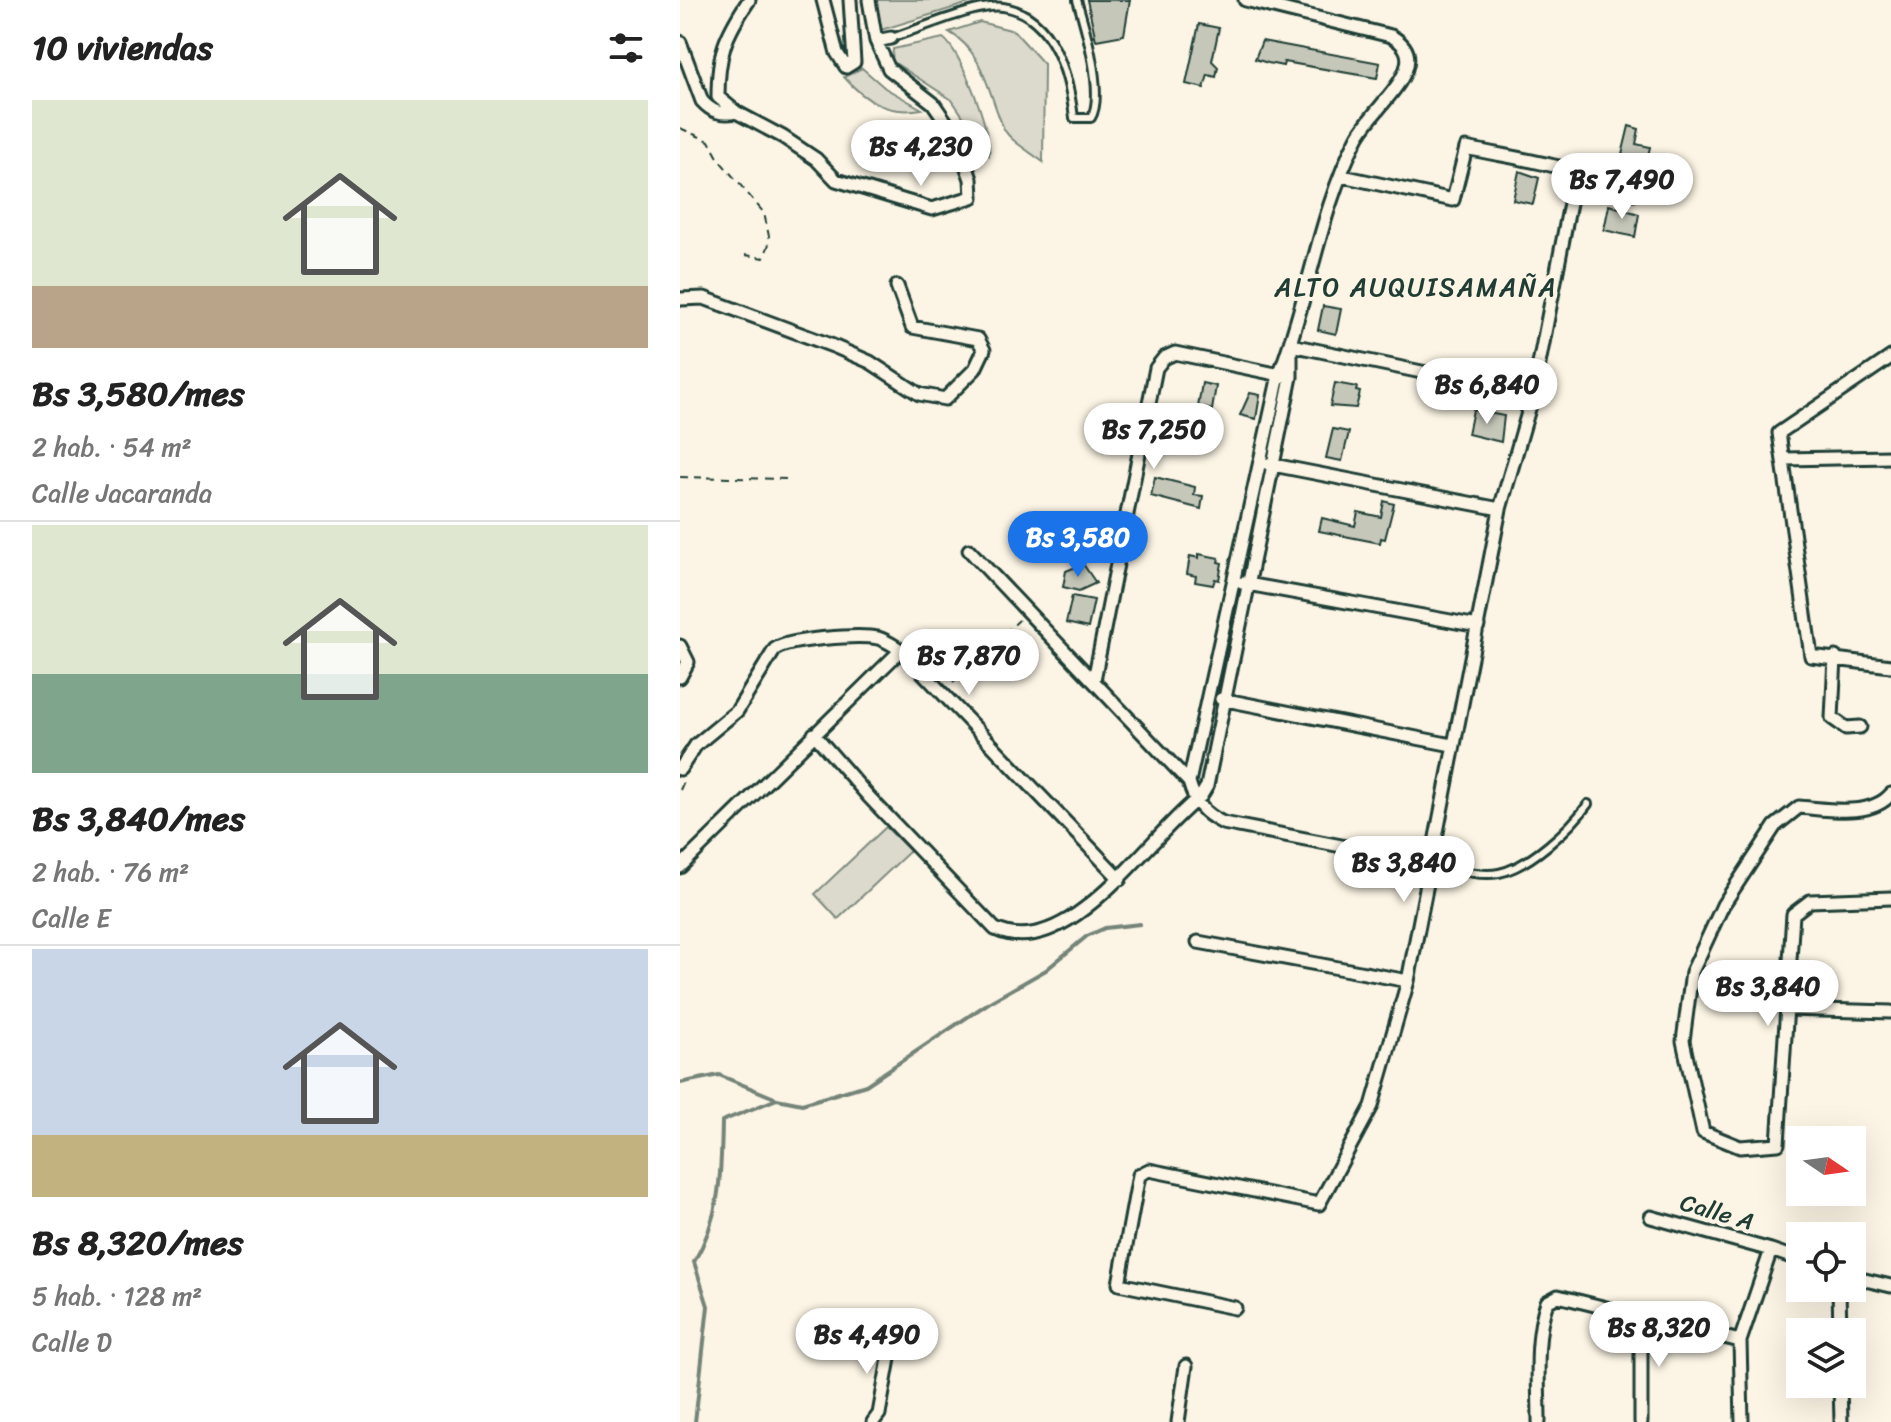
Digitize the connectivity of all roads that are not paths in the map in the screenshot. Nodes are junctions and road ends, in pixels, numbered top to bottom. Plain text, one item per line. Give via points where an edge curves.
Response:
1 (749, 0) edge
2 (823, 0) edge
3 (850, 0) edge
4 (869, 0) edge
5 (1077, 0) edge
6 (1245, 0) edge
7 (891, 38) joint
8 (876, 41) junction
9 (680, 42) edge
10 (736, 112) junction
11 (1576, 172) junction
12 (1342, 176) junction
13 (1633, 194) dead end
14 (897, 286) dead end
15 (680, 299) edge
16 (1291, 345) junction
17 (1891, 357) edge
18 (1285, 376) junction
19 (1533, 395) junction
20 (1891, 457) edge
21 (1784, 459) junction
22 (1260, 462) junction
23 (1273, 465) junction
24 (1500, 509) junction
25 (969, 550) dead end
26 (1234, 582) junction
27 (1248, 583) junction
28 (1478, 626) junction
29 (680, 646) edge
30 (901, 650) junction
31 (1835, 657) junction
32 (1891, 666) edge
33 (680, 677) edge
34 (1094, 680) junction
35 (1210, 697) junction
36 (1225, 699) junction
37 (1860, 727) dead end
38 (814, 734) junction
39 (1452, 745) junction
40 (684, 771) edge
41 (1189, 782) junction
42 (1891, 794) edge
43 (1194, 801) junction
44 (1588, 804) dead end
45 (1429, 863) junction
46 (680, 867) edge
47 (1120, 879) junction
48 (1891, 898) edge
49 (1198, 942) dead end
50 (1408, 981) junction
51 (1787, 1009) junction
52 (1891, 1012) edge
53 (1651, 1217) dead end
54 (1771, 1250) junction
55 (1786, 1255) edge
56 (1866, 1280) edge
57 (1891, 1286) edge
58 (1235, 1308) dead end
59 (1641, 1316) junction
60 (1740, 1341) junction
61 (892, 1342) dead end
62 (1186, 1366) dead end
63 (1840, 1398) edge
64 (873, 1422) edge
65 (1178, 1422) edge
66 (1539, 1422) edge
67 (1641, 1422) edge
68 (1742, 1422) edge
69 (1841, 1422) edge

1 - 10 street via 723,41 718,63 718,97
2 - 3 street via 846,67 854,62
4 - 8 street
5 - 7 lane via 1092,55 1097,108 1091,118 1074,118 1060,55 1022,14 1002,7 967,12
6 - 12 street via 1391,36 1405,44 1408,72 1357,138
7 - 8 street
8 - 10 street via 889,69 933,103 955,135 972,197 932,209 836,180 816,159
9 - 10 street via 702,101 723,115
11 - 12 street via 1466,148 1453,200
11 - 13 street
11 - 19 street
12 - 16 street
14 - 15 street via 912,327 978,339 984,350 975,369 945,399 919,394 870,362 833,346 704,298
16 - 18 street
16 - 19 street
17 - 21 street via 1779,433
18 - 22 street
18 - 23 street
18 - 34 street via 1175,353 1156,368
19 - 24 street
20 - 21 street
21 - 31 street via 1811,656
22 - 23 street
22 - 26 street
23 - 24 street
23 - 27 street
24 - 28 street
25 - 34 street
26 - 27 street
26 - 35 street
27 - 28 street
27 - 36 street
28 - 39 street
29 - 33 street via 688,662
30 - 38 street
30 - 40 street via 878,638 784,643 737,711 696,745
30 - 47 street
31 - 32 street
31 - 37 street via 1832,718 1846,728
34 - 41 street
35 - 36 street
35 - 41 street
36 - 39 street
36 - 43 street via 1207,786
38 - 46 street
38 - 47 street via 995,929 1022,936 1065,922
39 - 45 street
41 - 43 street
42 - 51 street via 1851,810 1799,807 1775,826 1723,905 1692,972 1683,1041 1703,1132 1740,1147 1778,1144
43 - 45 street via 1223,823
43 - 47 street
44 - 45 lane via 1552,842 1500,873
45 - 50 street
48 - 51 street via 1810,901 1793,914
49 - 50 street
50 - 58 street via 1372,1106 1319,1204 1149,1170 1139,1175 1119,1284
51 - 52 street
53 - 54 street, Calle A
54 - 55 street, Calle A
54 - 60 street
56 - 57 street
59 - 60 street
59 - 66 street via 1569,1297 1547,1302
59 - 67 street
60 - 68 street
61 - 64 street
62 - 65 street
63 - 69 street

